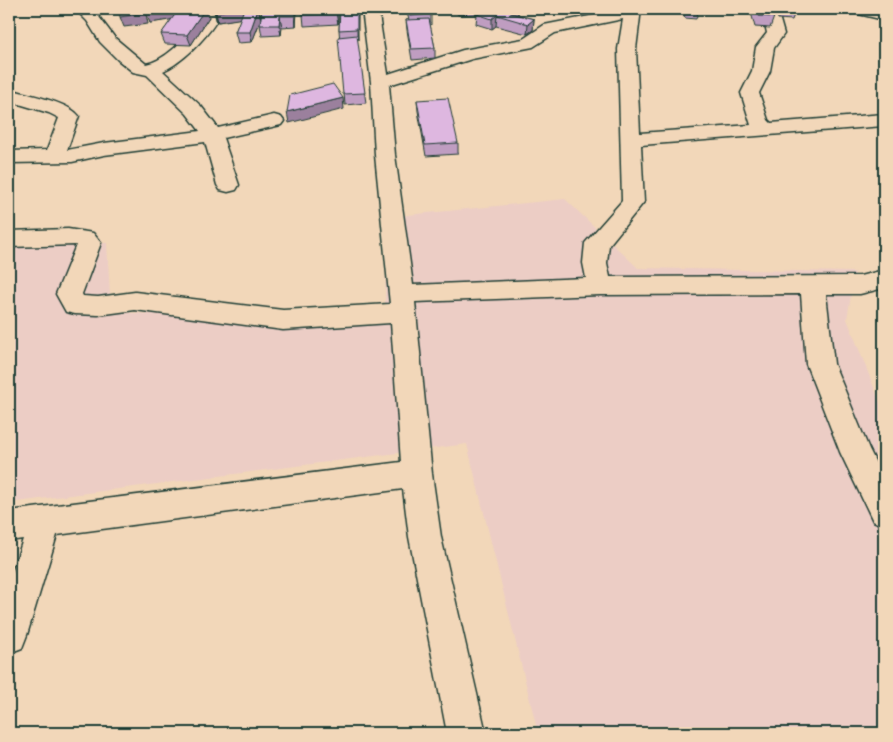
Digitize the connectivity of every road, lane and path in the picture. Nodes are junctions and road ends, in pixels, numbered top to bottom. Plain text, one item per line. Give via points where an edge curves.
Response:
1 (83, 9) edge
2 (191, 9) edge
3 (370, 9) edge
4 (776, 9) edge
5 (856, 9) edge
6 (633, 10) edge
7 (884, 15) edge
8 (152, 70) junction
9 (380, 82) junction
10 (9, 95) edge
11 (884, 120) edge
12 (274, 121) dead end
13 (766, 129) junction
14 (212, 134) junction
15 (631, 140) junction
16 (55, 156) junction
17 (9, 158) edge
18 (228, 185) dead end
19 (9, 239) edge
20 (884, 279) edge
21 (600, 286) junction
22 (813, 286) junction
23 (402, 303) junction
24 (417, 474) junction
25 (884, 511) edge
26 (45, 521) junction
27 (9, 526) edge
28 (9, 635) edge
29 (467, 733) edge

1 - 8 street via 91,13 123,56 143,70
2 - 8 street via 208,16 208,22 178,52
3 - 9 street
4 - 13 street via 772,20 776,34 764,47 761,71 750,93 759,122
5 - 7 street
6 - 9 street via 550,29 527,43 469,54
6 - 15 street via 627,49
8 - 14 street via 200,117
9 - 23 street
10 - 16 street via 69,116
11 - 13 street
12 - 14 street
13 - 15 street
14 - 16 street
14 - 18 street
15 - 21 street via 633,202 597,243 595,263
16 - 17 street
19 - 23 street via 85,238 89,243 86,254 69,294 75,305 98,306 135,301 283,320
20 - 22 street via 860,285
21 - 22 street
21 - 23 street
22 - 25 street via 820,364 855,452
23 - 24 street
24 - 26 street
24 - 29 street via 425,537
26 - 27 street
26 - 28 street

